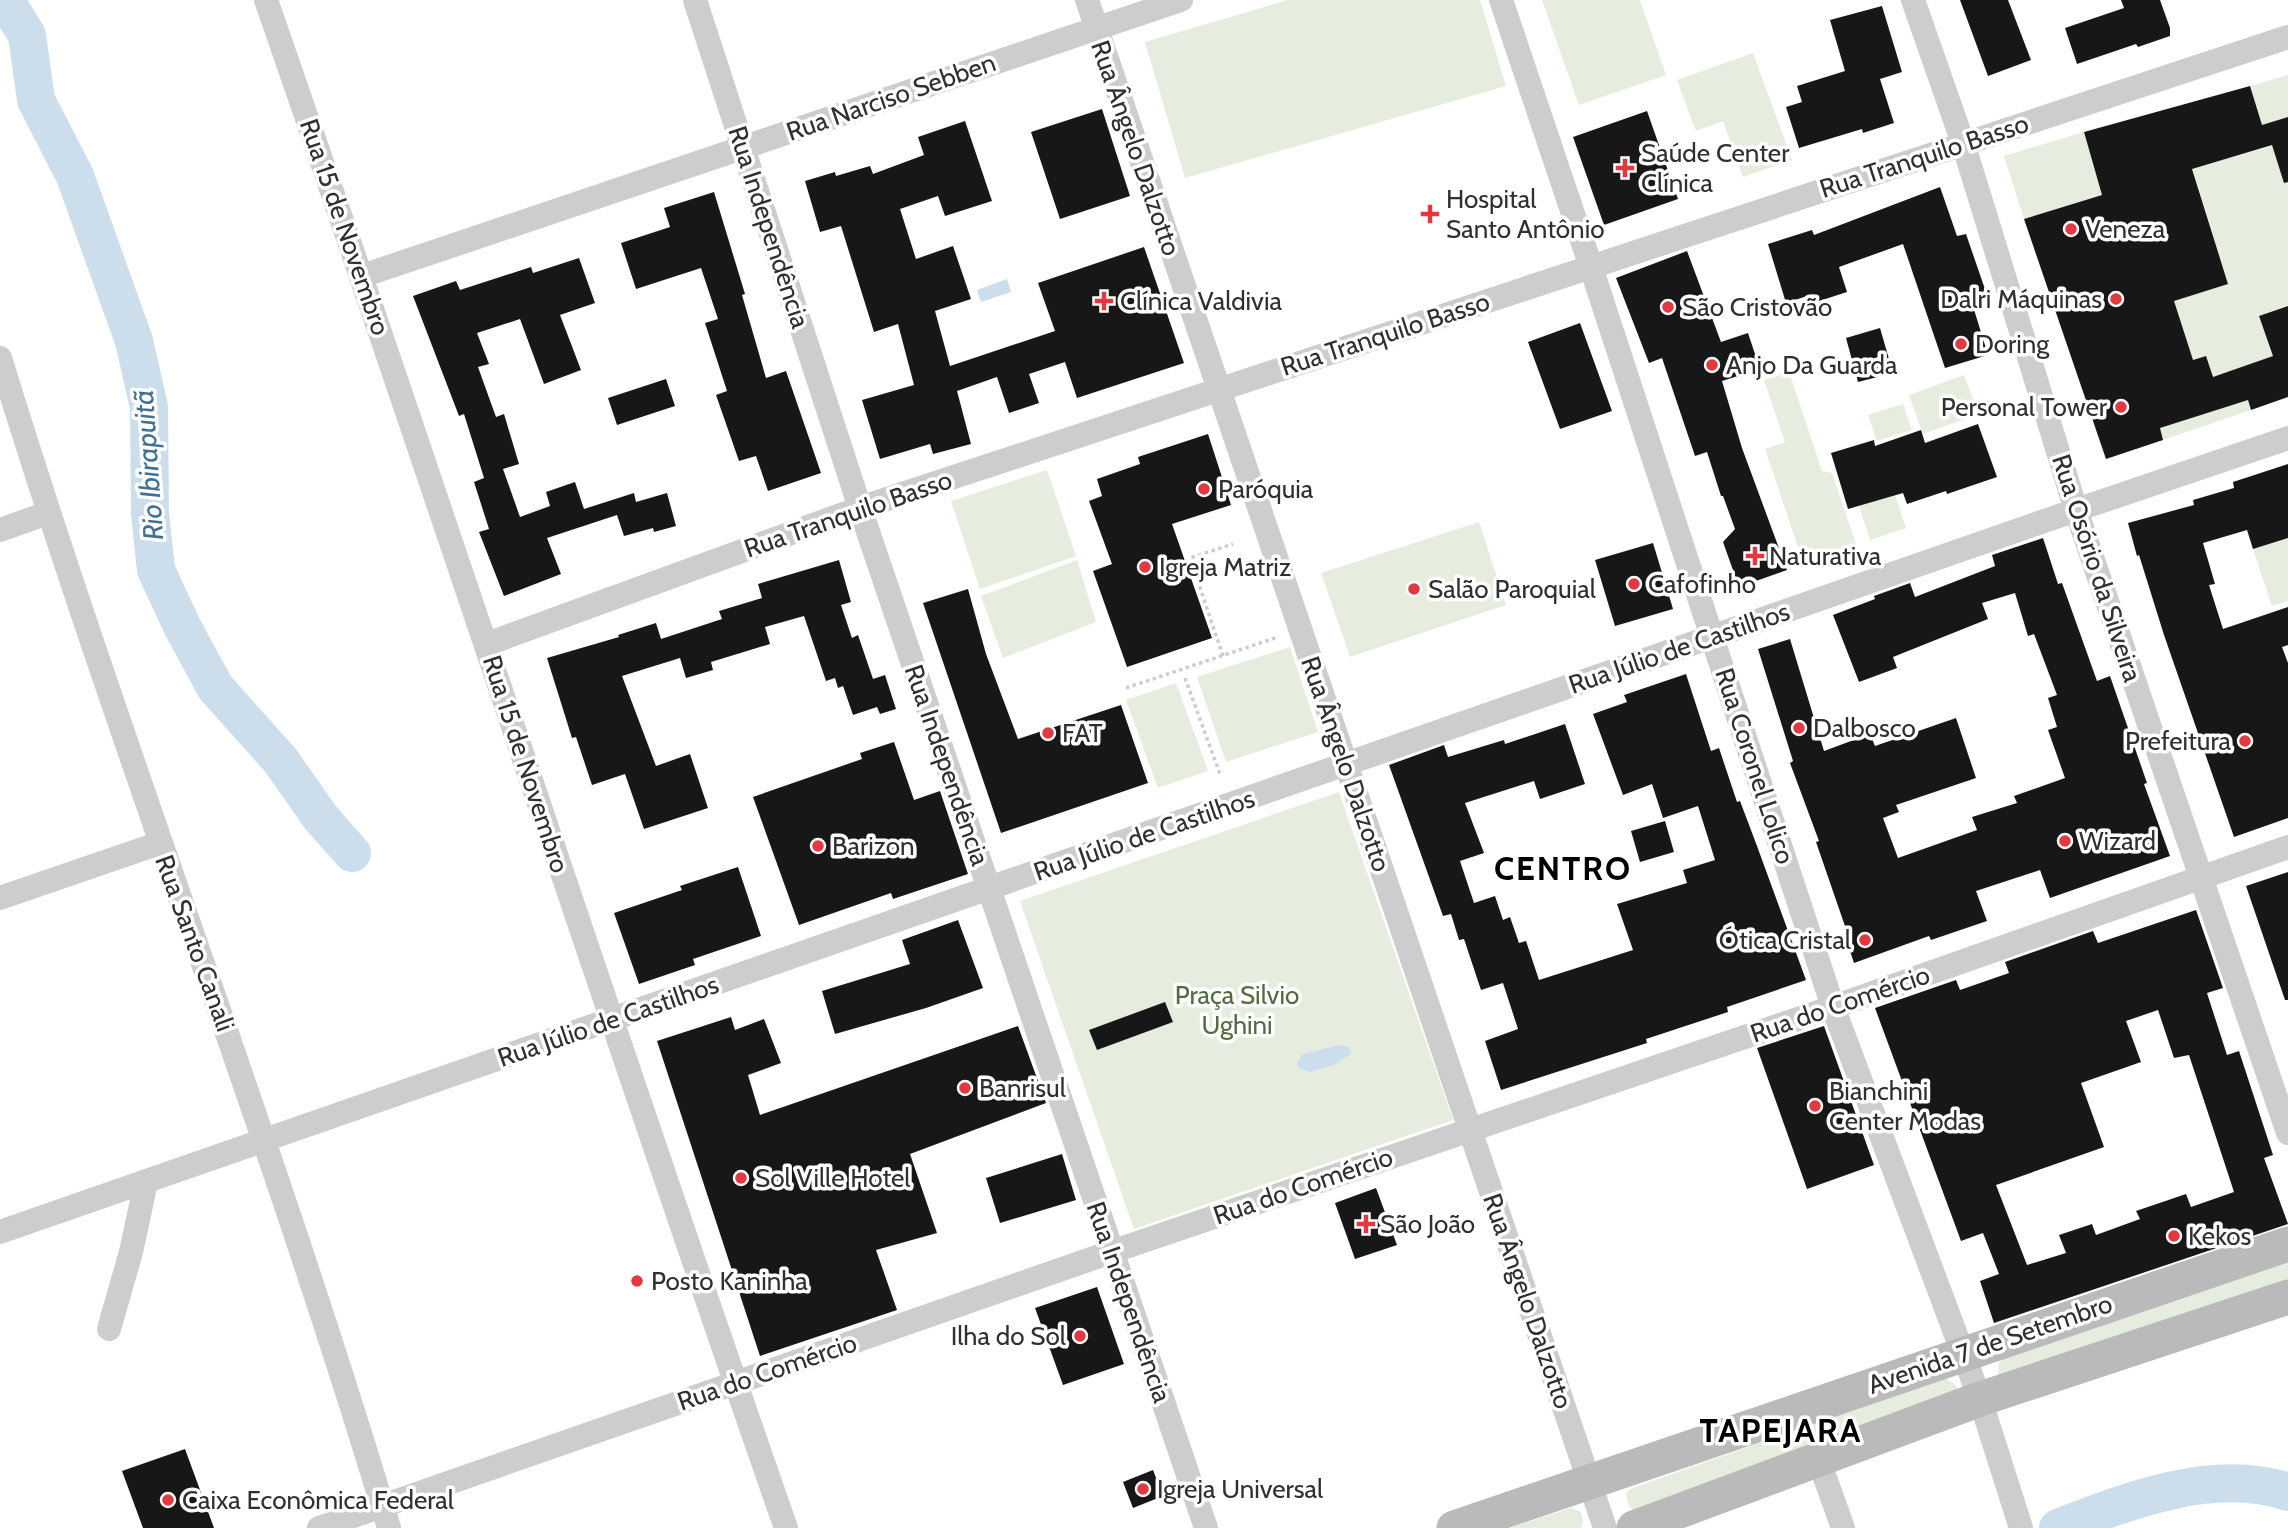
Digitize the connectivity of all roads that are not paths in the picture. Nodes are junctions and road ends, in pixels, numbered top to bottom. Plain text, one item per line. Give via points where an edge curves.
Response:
1 (266, 0) edge
2 (695, 0) edge
3 (1087, 0) edge
4 (1181, 0) edge
5 (1501, 0) edge
6 (1913, 0) edge
7 (1095, 28) junction
8 (2288, 37) edge
9 (1963, 143) junction
10 (743, 146) junction
11 (1591, 267) junction
12 (362, 276) junction
13 (0, 358) edge
14 (1217, 389) junction
15 (2288, 438) edge
16 (860, 508) junction
17 (2076, 510) junction
18 (48, 513) junction
19 (0, 530) edge
20 (1712, 636) junction
21 (487, 644) junction
22 (1347, 765) junction
23 (160, 843) junction
24 (2288, 847) edge
25 (2201, 879) junction
26 (989, 890) junction
27 (0, 898) edge
28 (1833, 1007) junction
29 (611, 1020) junction
30 (1469, 1129) junction
31 (2288, 1133) edge
32 (265, 1140) junction
33 (146, 1182) junction
34 (0, 1232) edge
35 (2288, 1244) edge
36 (1111, 1252) junction
37 (2288, 1297) edge
38 (109, 1329) dead end
39 (1963, 1353) junction
40 (736, 1383) junction
41 (1980, 1399) junction
42 (1818, 1458) junction
43 (1590, 1481) junction
44 (386, 1517) edge
45 (319, 1528) edge
46 (786, 1528) edge
47 (1206, 1528) edge
48 (1454, 1528) edge
49 (1605, 1528) edge
50 (1634, 1528) edge
51 (1843, 1528) edge
52 (2021, 1528) edge

1 - 12 street, Rua 15 de Novembro
2 - 10 street, Rua Independência
3 - 7 street, Rua Ângelo Dalzotto
4 - 7 street, Rua Narciso Sebben
5 - 11 street, Rua Coronel Lolico
6 - 9 street, Rua Osório da Silveira
7 - 10 street, Rua Narciso Sebben
7 - 14 street, Rua Ângelo Dalzotto
8 - 9 street, Rua Tranquilo Basso
9 - 11 street, Rua Tranquilo Basso
9 - 17 street, Rua Osório da Silveira
10 - 12 street, Rua Narciso Sebben
10 - 16 street, Rua Independência
11 - 14 street, Rua Tranquilo Basso
11 - 20 street, Rua Coronel Lolico
12 - 21 street, Rua 15 de Novembro
13 - 18 street, Rua Santo Canali
14 - 16 street, Rua Tranquilo Basso
14 - 22 street, Rua Ângelo Dalzotto
15 - 17 street, Rua Júlio de Castilhos
16 - 21 street, Rua Tranquilo Basso
16 - 26 street, Rua Independência
17 - 20 street, Rua Júlio de Castilhos
17 - 25 street, Rua Osório da Silveira
18 - 19 street
18 - 23 street, Rua Santo Canali
20 - 22 street, Rua Júlio de Castilhos
20 - 28 street, Rua Coronel Lolico
21 - 29 street, Rua 15 de Novembro
22 - 26 street, Rua Júlio de Castilhos
22 - 30 street, Rua Ângelo Dalzotto
23 - 27 street
23 - 32 street, Rua Santo Canali
24 - 25 street, Rua do Comércio
25 - 28 street, Rua do Comércio
25 - 31 street, Rua Osório da Silveira
26 - 29 street, Rua Júlio de Castilhos
26 - 36 street, Rua Independência
28 - 30 street, Rua do Comércio
28 - 39 street, Rua Coronel Lolico
29 - 32 street, Rua Júlio de Castilhos
29 - 40 street, Rua 15 de Novembro
30 - 36 street, Rua do Comércio
30 - 43 street, Rua Ângelo Dalzotto
32 - 33 street, Rua Júlio de Castilhos
32 - 44 street, Rua Santo Canali
33 - 34 street, Rua Júlio de Castilhos
33 - 38 street
35 - 39 main road, Avenida 7 de Setembro
36 - 40 street, Rua do Comércio
36 - 47 street, Rua Independência
37 - 41 main road, Avenida 7 de Setembro
39 - 41 street, Rua Coronel Lolico
39 - 43 main road, Avenida 7 de Setembro
40 - 44 street, Rua do Comércio
40 - 46 street, Rua 15 de Novembro
41 - 42 main road, Avenida 7 de Setembro
41 - 52 street, Rua Coronel Lolico
42 - 50 main road, Avenida 7 de Setembro
42 - 51 street
43 - 48 main road, Avenida 7 de Setembro
43 - 49 street, Rua Ângelo Dalzotto
44 - 45 street, Rua do Comércio

